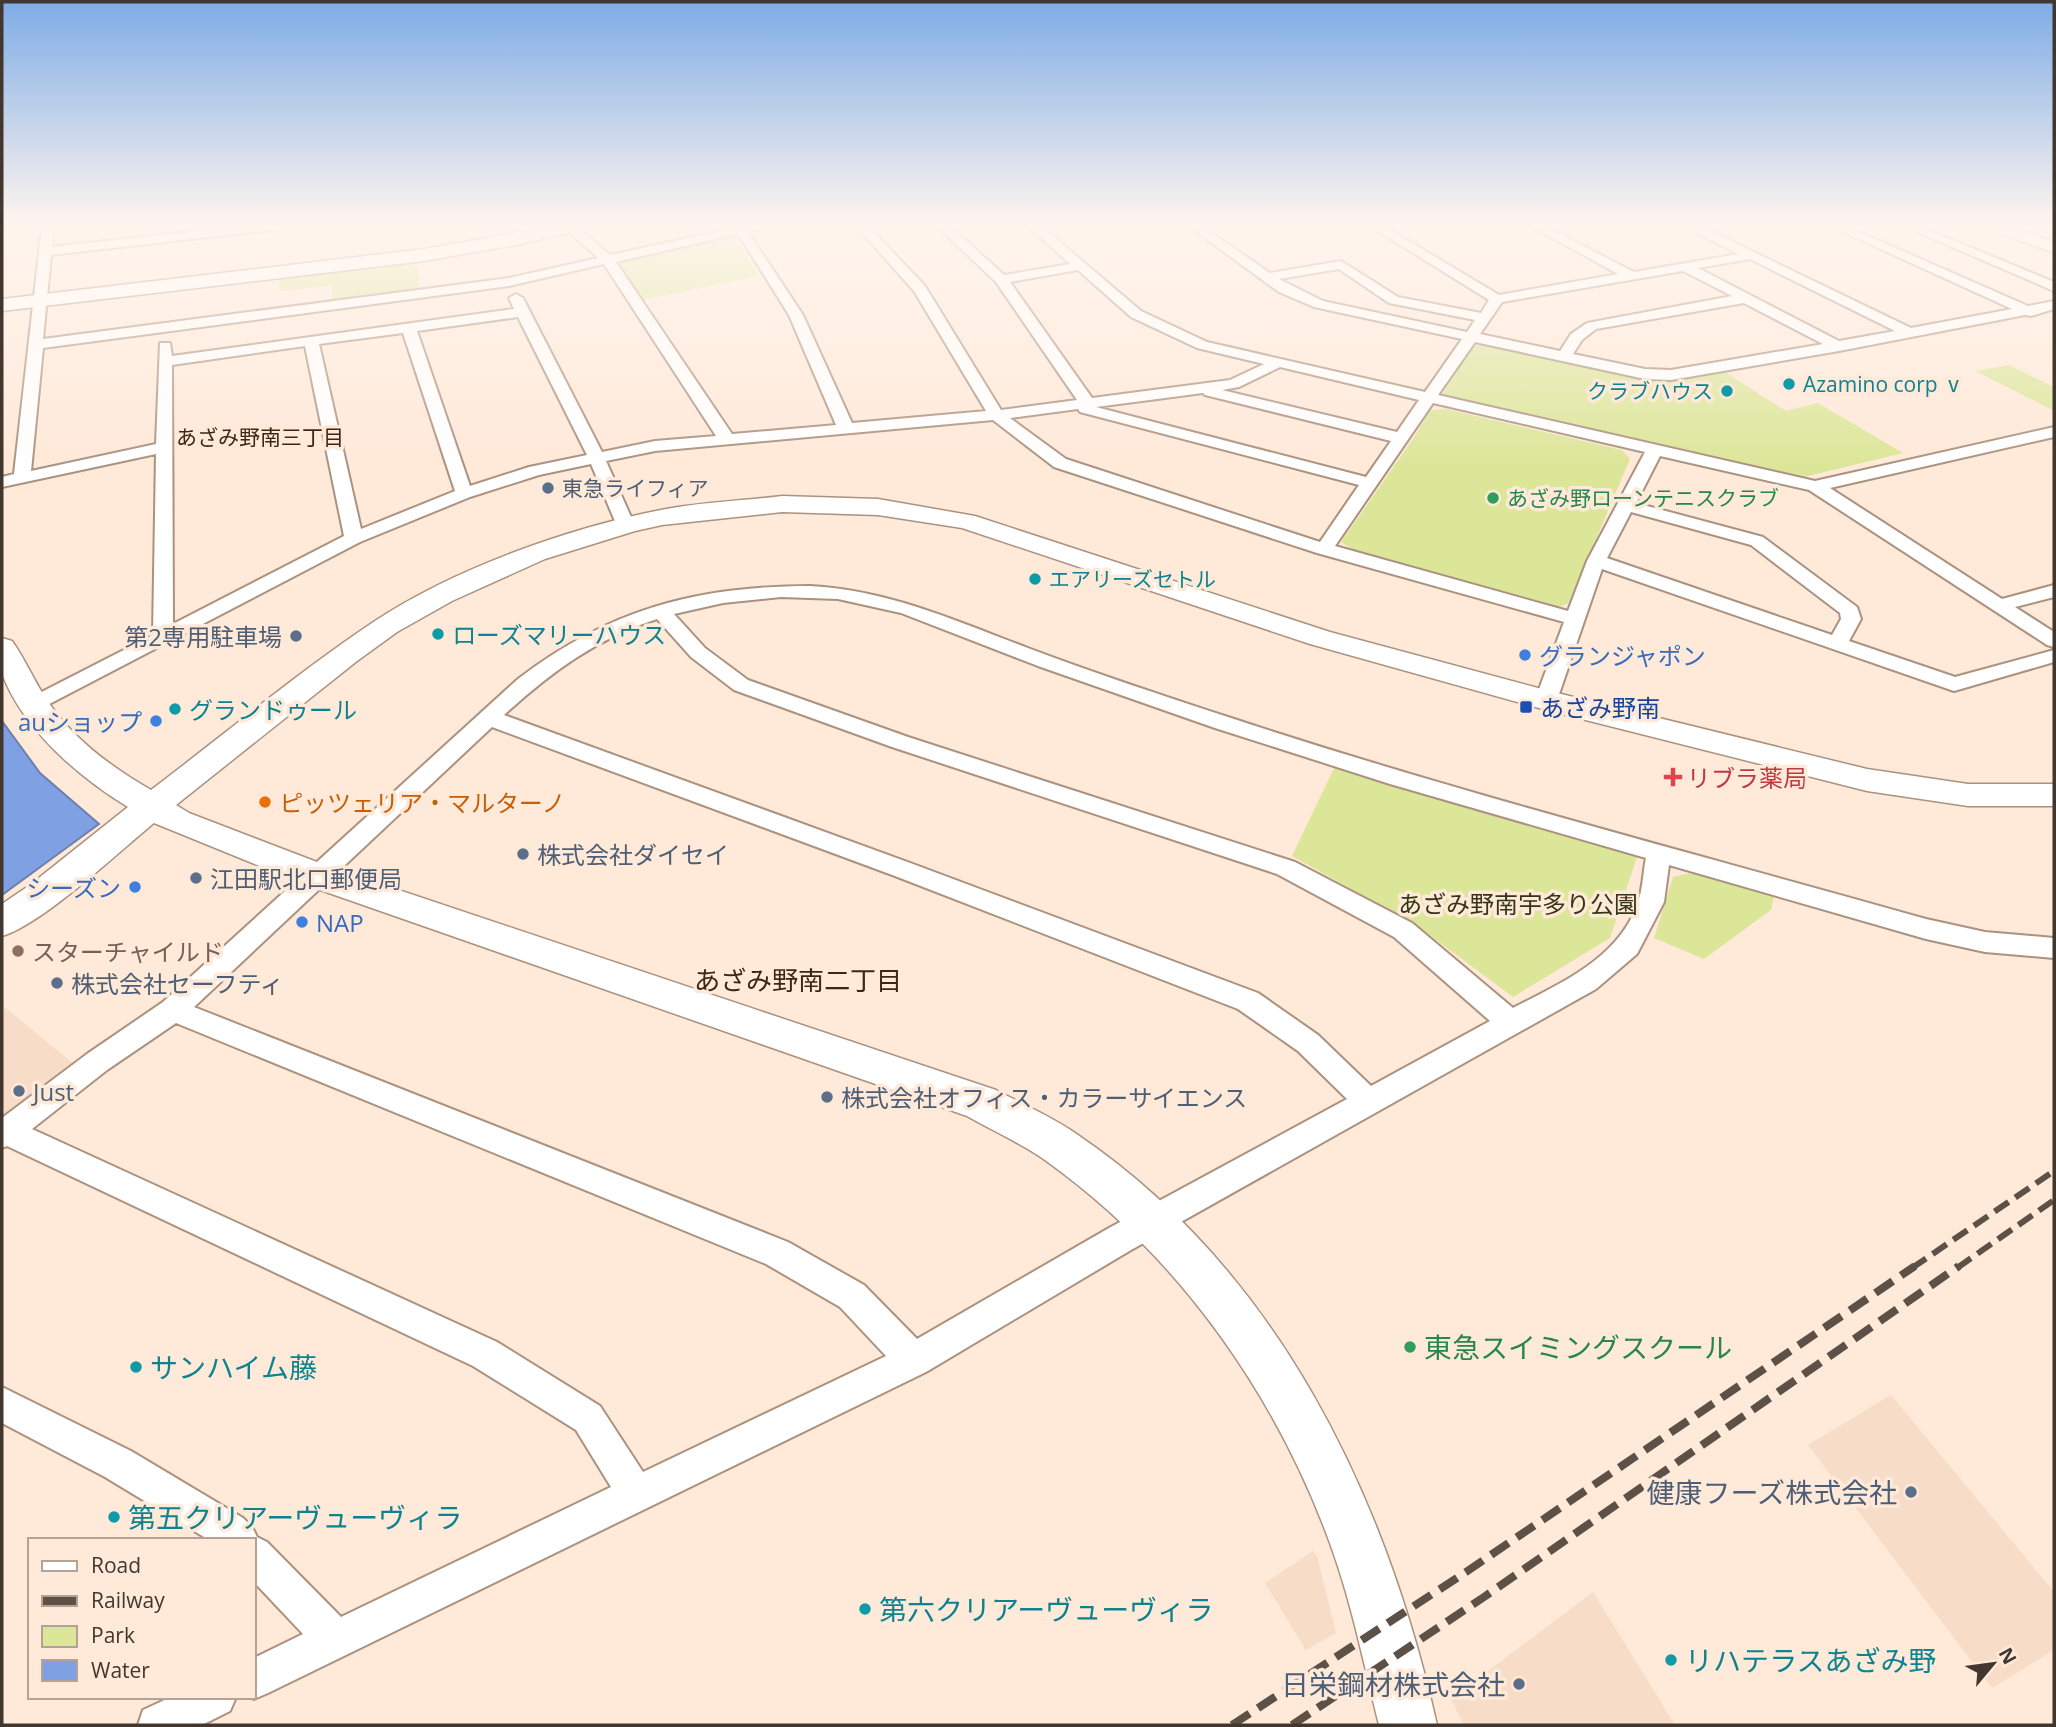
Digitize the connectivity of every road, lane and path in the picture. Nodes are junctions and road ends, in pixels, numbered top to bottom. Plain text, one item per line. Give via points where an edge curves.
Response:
1 (40, 306) edge
2 (332, 306) edge
3 (518, 306) edge
4 (638, 306) edge
5 (790, 306) edge
6 (930, 306) edge
7 (1018, 306) edge
8 (1126, 306) edge
9 (1326, 306) edge
10 (1423, 306) edge
11 (1493, 306) edge
12 (1704, 306) edge
13 (1760, 306) edge
14 (1855, 306) edge
15 (2018, 306) edge
16 (2051, 306) edge
17 (2028, 310) junction
18 (521, 312) junction
19 (1486, 318) junction
20 (2054, 322) edge
21 (164, 328) junction
22 (409, 329) junction
23 (1911, 333) junction
24 (1471, 338) junction
25 (311, 341) junction
26 (38, 344) junction
27 (1839, 347) junction
28 (1563, 358) junction
29 (167, 361) junction
30 (1275, 364) junction
31 (1199, 389) junction
32 (1430, 400) junction
33 (1081, 405) junction
34 (996, 415) junction
35 (846, 428) junction
36 (2054, 432) edge
37 (726, 438) junction
38 (1400, 438) junction
39 (163, 448) junction
40 (1654, 451) junction
41 (596, 457) junction
42 (22, 476) junction
43 (2, 482) edge
44 (1370, 483) junction
45 (1815, 486) junction
46 (464, 493) junction
47 (1624, 505) junction
48 (626, 526) junction
49 (354, 538) junction
50 (1324, 549) junction
51 (1596, 561) junction
52 (2054, 591) edge
53 (2000, 605) junction
54 (662, 612) junction
55 (1574, 620) junction
56 (163, 639) junction
57 (2054, 641) edge
58 (1837, 644) junction
59 (2, 647) edge
60 (2054, 656) edge
61 (1546, 700) junction
62 (34, 705) junction
63 (489, 718) junction
64 (2054, 795) edge
65 (151, 807) junction
66 (1659, 852) junction
67 (318, 876) junction
68 (2, 922) edge
69 (2054, 948) edge
70 (173, 1010) junction
71 (1510, 1022) junction
72 (1368, 1101) junction
73 (4, 1134) edge
74 (1152, 1222) junction
75 (914, 1360) junction
76 (2, 1404) edge
77 (635, 1493) junction
78 (237, 1538) edge
79 (256, 1557) edge
80 (335, 1639) junction
81 (256, 1678) edge
82 (212, 1699) edge
83 (158, 1725) edge
84 (1408, 1725) edge

1 - 26 street
2 - 21 street
3 - 18 street
4 - 37 street
5 - 35 street
6 - 34 street
7 - 33 street
8 - 30 street via 1161,328 1202,345
9 - 24 street
10 - 19 street
11 - 19 street
12 - 28 street via 1592,326 1576,337
13 - 27 street
14 - 23 street
15 - 17 street
16 - 17 street
17 - 20 street
17 - 23 street
18 - 22 street
18 - 41 street
19 - 24 street
21 - 26 street
21 - 29 street
22 - 25 street
22 - 46 street
23 - 27 street
24 - 28 street
24 - 32 street
25 - 29 street
25 - 49 street
26 - 42 street
27 - 28 street via 1671,375
29 - 39 street
30 - 31 street via 1234,384
30 - 32 street
31 - 33 street
31 - 38 street
32 - 38 street
32 - 40 street
33 - 34 street
33 - 44 street
34 - 35 street
34 - 50 street via 1060,463
35 - 37 street
36 - 45 street
37 - 41 street
38 - 44 street
39 - 42 street
39 - 56 street
40 - 45 street
40 - 47 street
41 - 46 street
41 - 48 street
42 - 43 street
44 - 50 street
45 - 53 street
46 - 49 street
47 - 51 street
47 - 58 street via 1756,541 1850,611
48 - 61 street via 662,517 782,504 878,507 956,519 1320,638
48 - 65 street via 490,571 387,626
49 - 56 street
50 - 55 street
51 - 55 street
51 - 58 street
52 - 53 street
53 - 57 street
54 - 63 street via 610,629 562,656
54 - 66 street via 766,593 837,593 894,603 1101,682 1282,743
54 - 71 street via 684,641 741,685 1286,868 1403,930
55 - 61 street
56 - 62 street
58 - 60 street via 1954,684
59 - 62 street
61 - 64 street via 1867,779 1968,795
62 - 65 street via 74,751
63 - 67 street
63 - 72 street via 1248,1001 1308,1042
65 - 67 street
65 - 68 street
66 - 69 street via 1926,929 1985,942
66 - 71 street via 1651,902 1628,947 1587,981
67 - 70 street
67 - 74 street via 981,1103 1067,1152
70 - 73 street
70 - 75 street via 777,1253 852,1296
71 - 72 street
72 - 74 street
73 - 77 street via 485,1353 588,1418
74 - 75 street
74 - 84 street via 1215,1290 1280,1385 1321,1461 1358,1546
75 - 77 street
76 - 78 street via 118,1464
77 - 80 street
79 - 80 street
80 - 81 street
82 - 83 street

